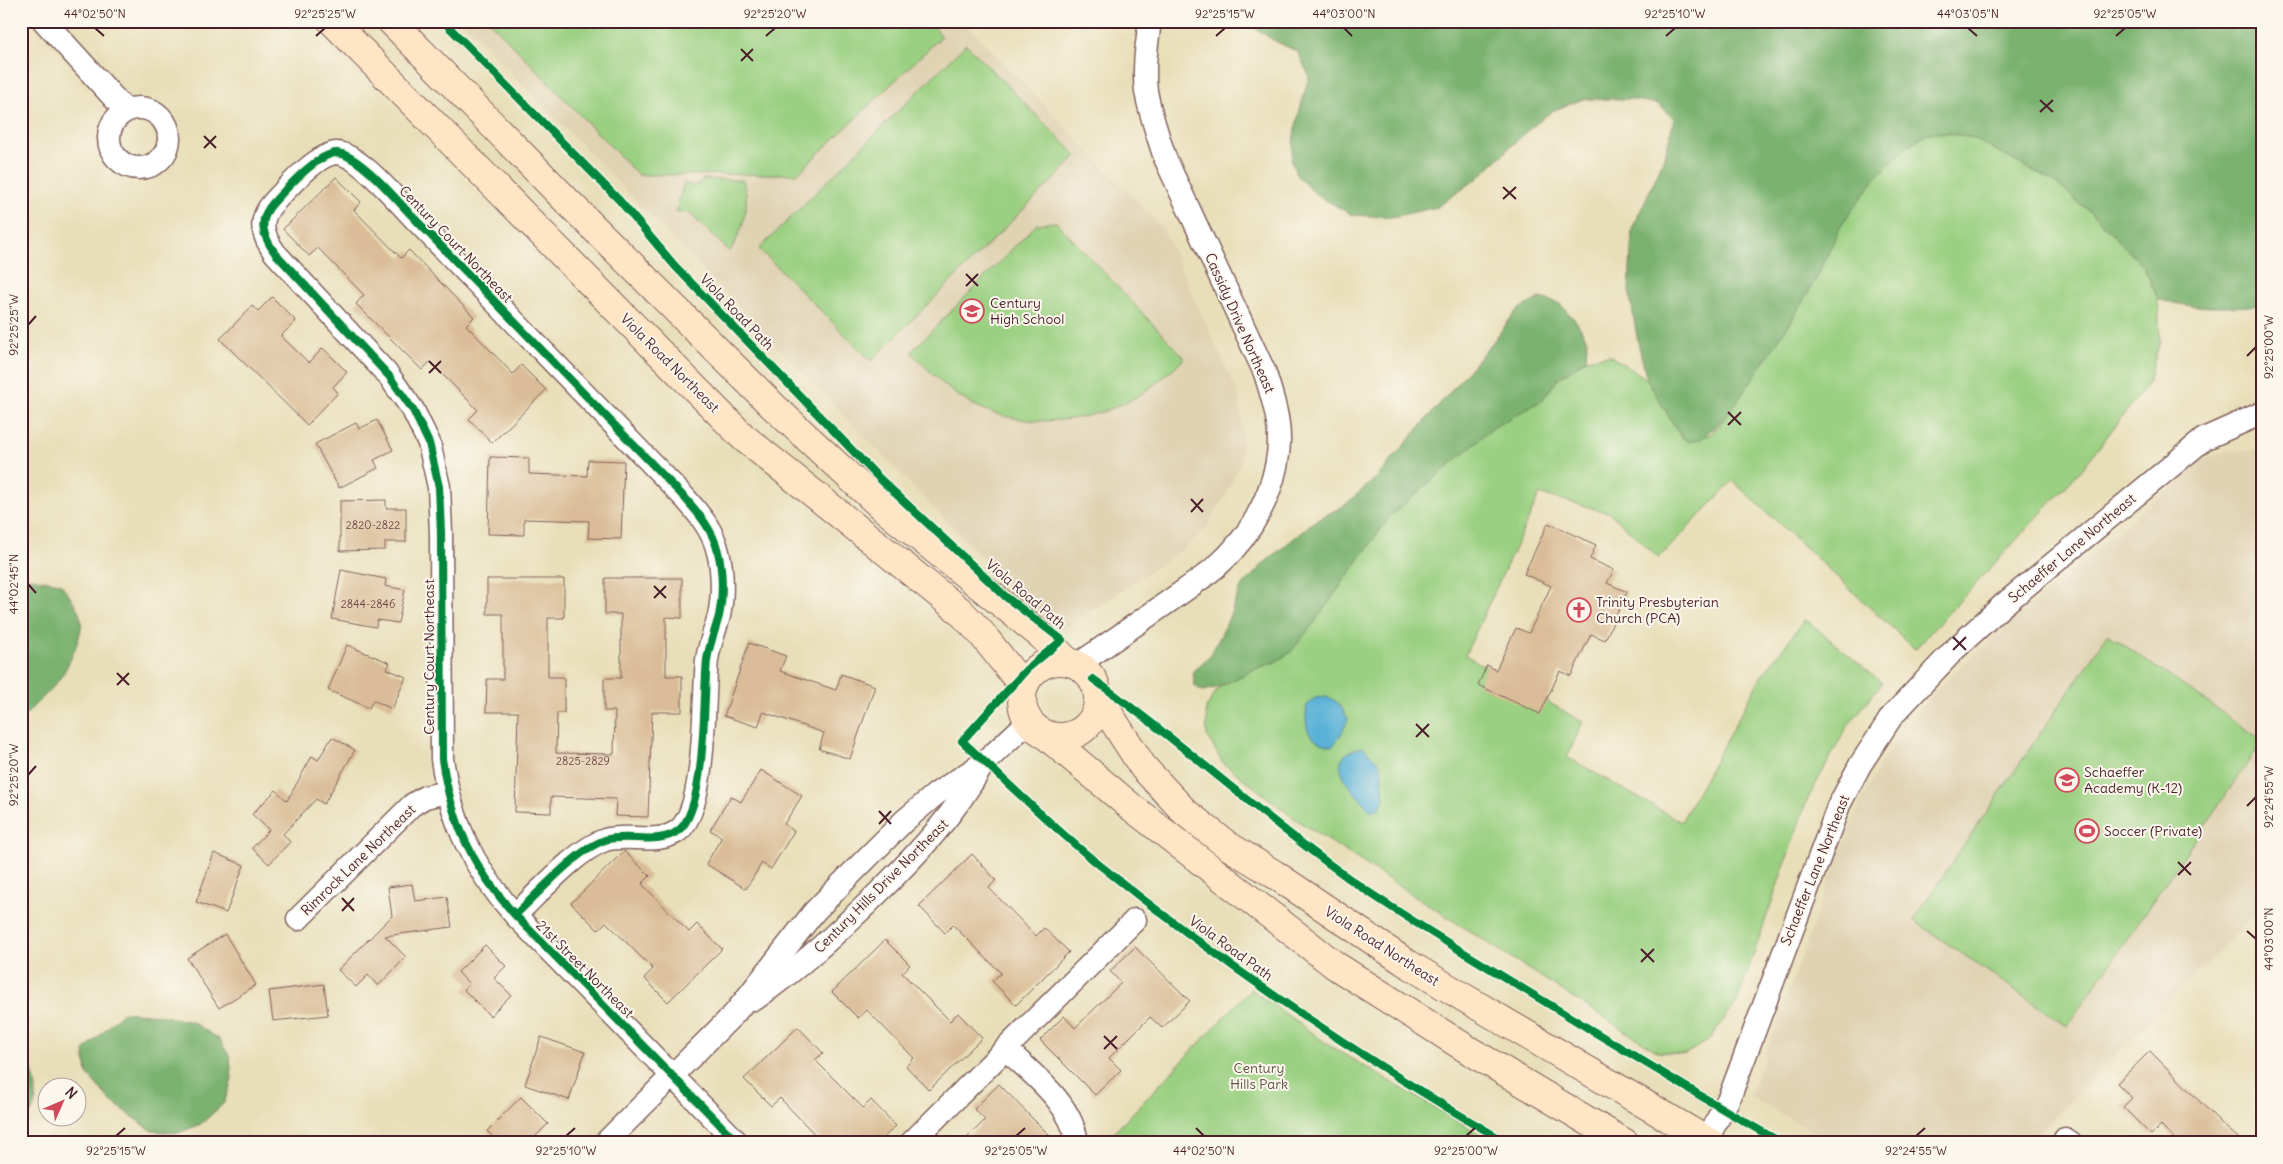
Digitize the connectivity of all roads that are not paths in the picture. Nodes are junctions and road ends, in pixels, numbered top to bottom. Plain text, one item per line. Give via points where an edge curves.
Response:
1 (44, 21) edge
2 (332, 21) edge
3 (391, 21) edge
4 (1150, 21) edge
5 (125, 110) dead end
6 (2262, 413) edge
7 (1072, 663) junction
8 (1024, 686) junction
9 (1098, 697) junction
10 (1036, 726) junction
11 (984, 762) junction
12 (447, 792) junction
13 (515, 916) junction
14 (298, 919) dead end
15 (1135, 920) dead end
16 (735, 1013) junction
17 (1006, 1049) junction
18 (673, 1076) junction
19 (1707, 1142) edge
20 (605, 1143) edge
21 (738, 1143) edge
22 (912, 1143) edge
23 (1077, 1143) edge
24 (1625, 1143) edge

1 - 5 street
2 - 8 main road, Viola Road Northeast via 743,437 960,610
3 - 7 main road via 774,407 881,506
4 - 7 street, Cassidy Drive Northeast via 1146,90 1154,122 1166,158 1265,373 1274,401 1278,451 1266,499 1251,527 1233,550 1210,572
6 - 19 street, Schaeffer Lane Northeast via 2204,439 2003,605 1954,650 1892,716 1839,805 1730,1096
7 - 8 main road via 1045,663 1036,668
7 - 9 main road via 1093,679
8 - 10 main road via 1023,708
9 - 10 main road via 1091,720 1074,734 1053,736
9 - 19 main road, Viola Road Northeast via 1143,767 1185,812 1227,845 1452,991
10 - 11 street, Century Hills Drive Northeast
10 - 24 main road via 1130,806 1336,966
11 - 16 street, Century Hills Drive Northeast via 936,794 850,874 814,912
11 - 16 street, Century Hills Drive Northeast via 951,815 928,844 844,928
12 - 13 street, 21st Street Northeast via 460,834 475,862
12 - 13 street, Century Court Northeast via 442,759 439,487 430,443 402,392 275,253 262,226 262,220 273,203 314,164 330,154 343,154 355,160 404,208 690,504 710,530 719,552 719,614 707,659 698,779 688,818 678,830 664,837 614,838 595,845 574,860
12 - 14 street, Rimrock Lane Northeast via 425,797 412,805
13 - 18 street, 21st Street Northeast
15 - 17 street
16 - 18 street, Century Hills Drive Northeast
17 - 22 street
17 - 23 street via 1059,1103 1071,1121
18 - 20 street, Century Hills Drive Northeast
18 - 21 street, 21st Street Northeast

